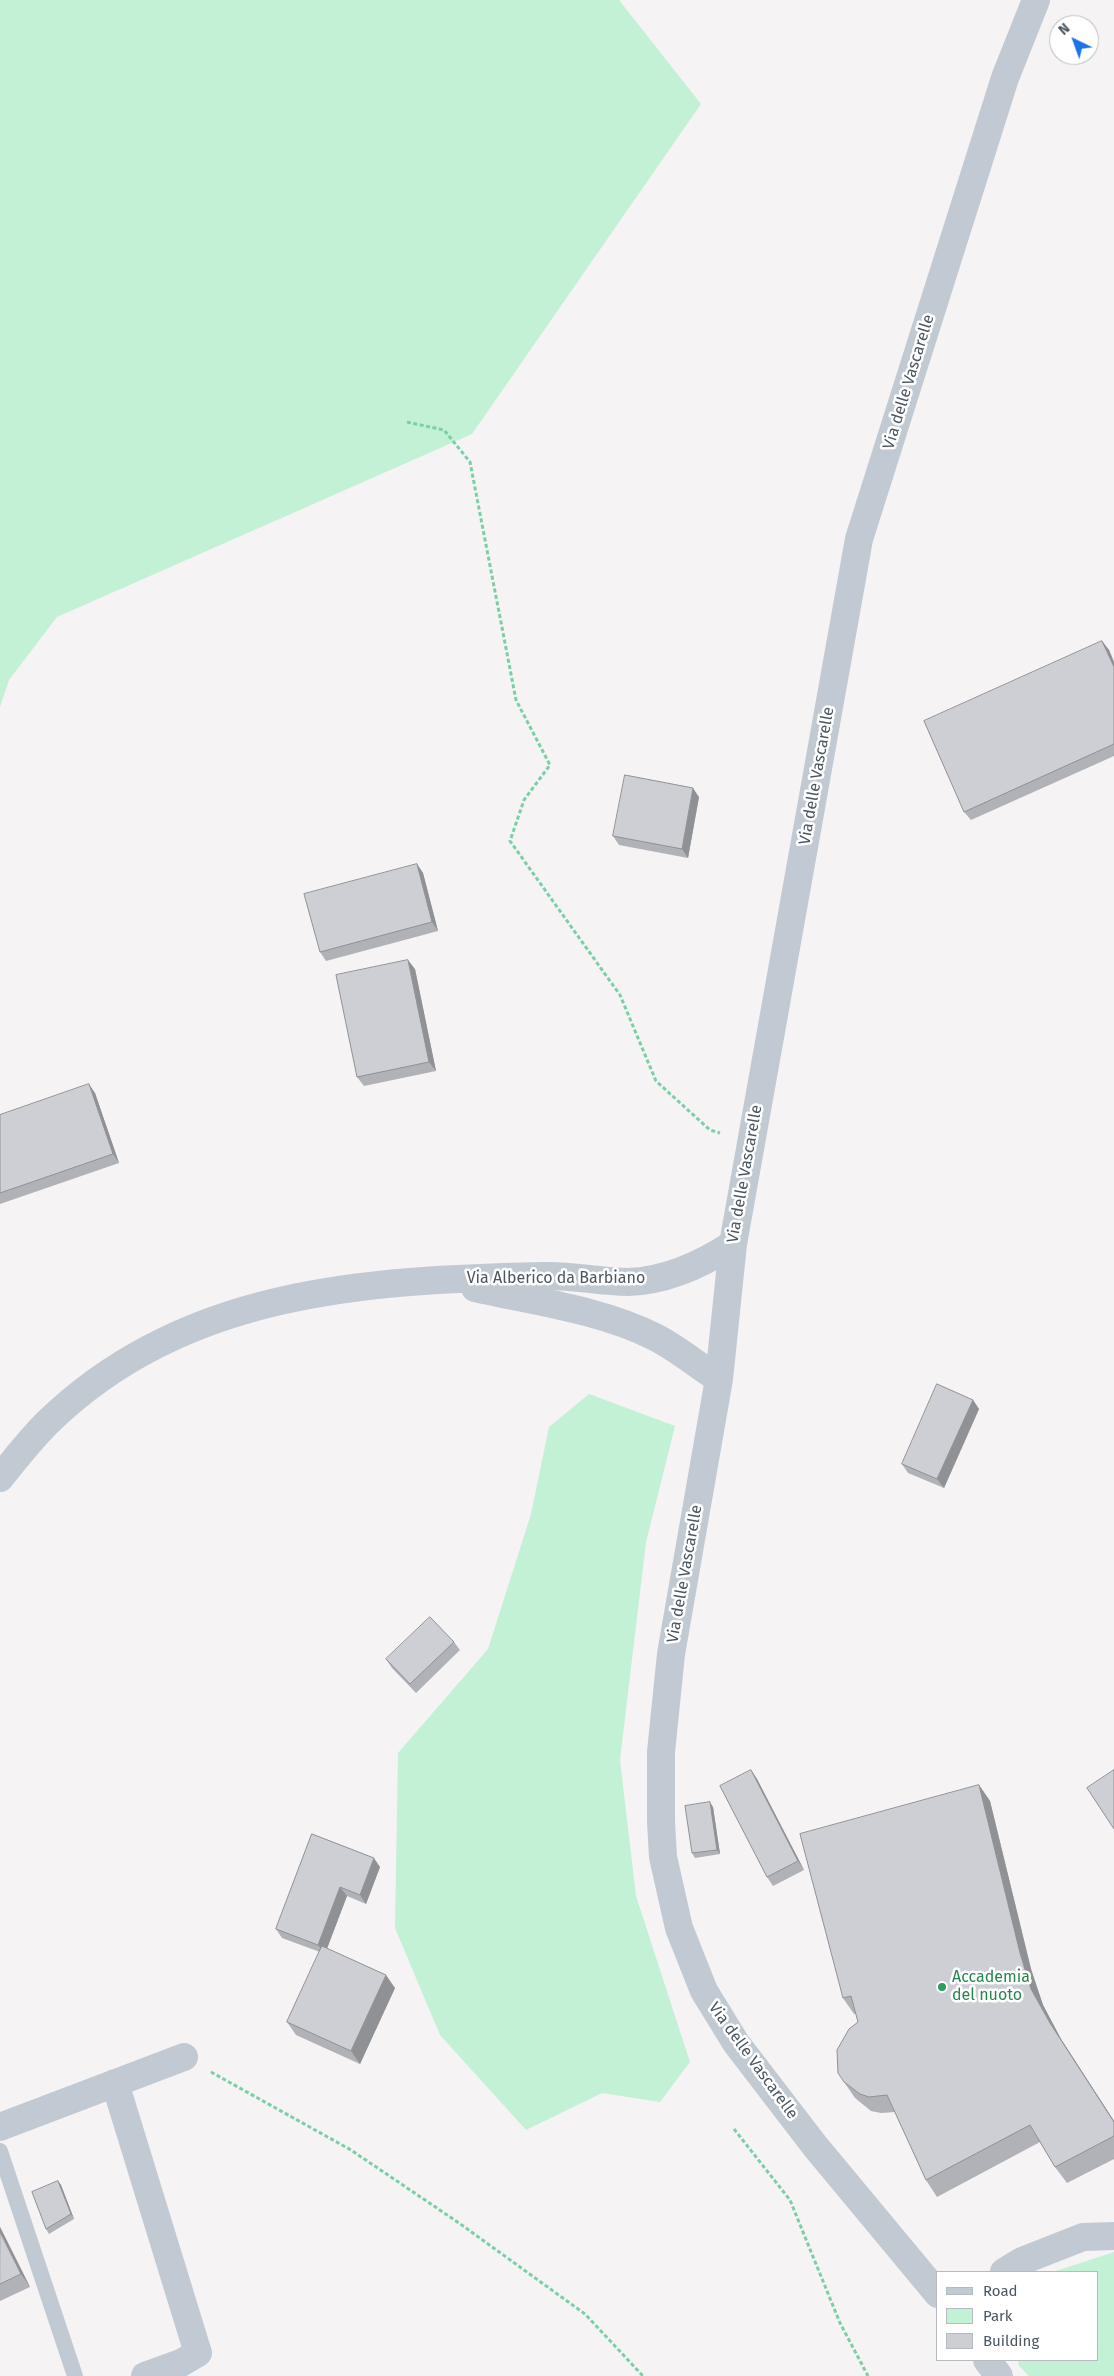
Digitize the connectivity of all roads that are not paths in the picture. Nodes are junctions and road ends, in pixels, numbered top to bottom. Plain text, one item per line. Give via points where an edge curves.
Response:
1 (1036, 0) edge
2 (733, 1244) junction
3 (432, 1279) junction
4 (719, 1379) junction
5 (0, 1478) edge
6 (184, 2057) road end
7 (115, 2083) junction
8 (0, 2127) edge
9 (0, 2150) edge
10 (1114, 2236) edge
11 (1006, 2271) edge
12 (936, 2292) edge
13 (988, 2361) edge
14 (76, 2376) edge
15 (145, 2376) edge
16 (999, 2376) edge

1 - 2 street, Via delle Vascarelle via 1005,78 860,539
2 - 3 street, Via Alberico da Barbiano via 692,1268 645,1280 546,1276
2 - 4 street, Via delle Vascarelle
3 - 4 street, Via Alberico da Barbiano via 617,1322 655,1337
3 - 5 street, Via Alberico da Barbiano via 257,1305 159,1344 121,1365 83,1392 34,1437
4 - 12 street, Via delle Vascarelle via 665,1700 660,1822 663,1857 679,1928 700,1983 732,2037 815,2146
6 - 7 street
7 - 8 street
7 - 15 street via 198,2353
9 - 14 lane
10 - 11 street via 1083,2237 1022,2261
13 - 16 street

